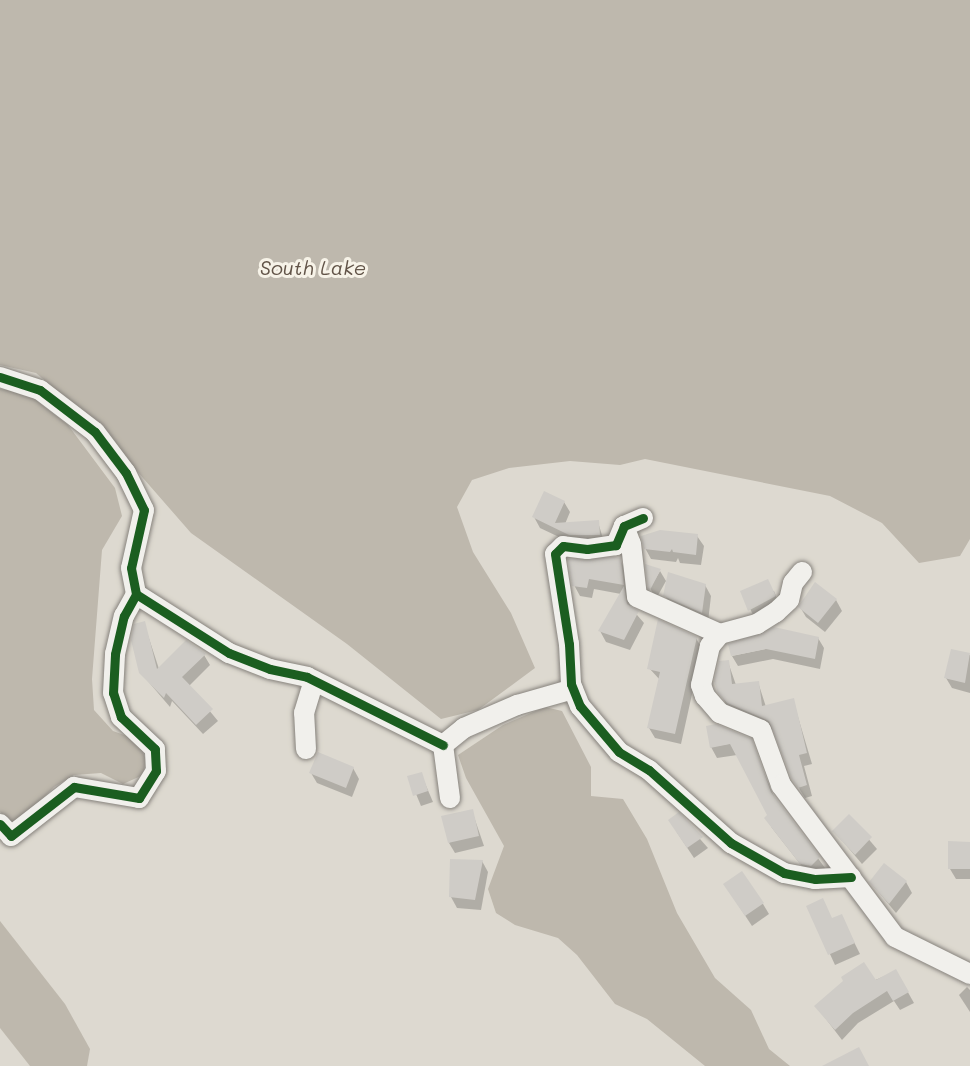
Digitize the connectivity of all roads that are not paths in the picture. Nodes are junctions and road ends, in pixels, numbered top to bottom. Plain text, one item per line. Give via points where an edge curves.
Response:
1 (0, 377) edge
2 (643, 518) dead end
3 (624, 526) junction
4 (802, 572) dead end
5 (136, 594) junction
6 (720, 634) junction
7 (314, 681) junction
8 (573, 689) junction
9 (443, 745) junction
10 (306, 749) dead end
11 (450, 798) dead end
12 (0, 824) edge
13 (851, 877) junction
14 (970, 974) edge

1 - 5 street via 40,390 94,432 126,473 144,510 131,568
2 - 3 street
3 - 6 street via 631,544 637,597
3 - 8 street via 616,545 587,549 563,546 555,554
4 - 6 street via 793,582 789,600 776,612 757,624
5 - 7 street via 229,653
5 - 12 street via 124,616 115,654 113,693 121,717 155,749 156,771 139,798 75,787 11,836
6 - 13 street via 703,665 701,685 705,696 720,713 761,730 781,785
7 - 9 street
7 - 10 street via 304,713
8 - 9 street via 548,693 464,728
8 - 13 street via 580,706 619,752 649,770 731,843 784,873 815,879
9 - 11 street
13 - 14 street via 895,937

